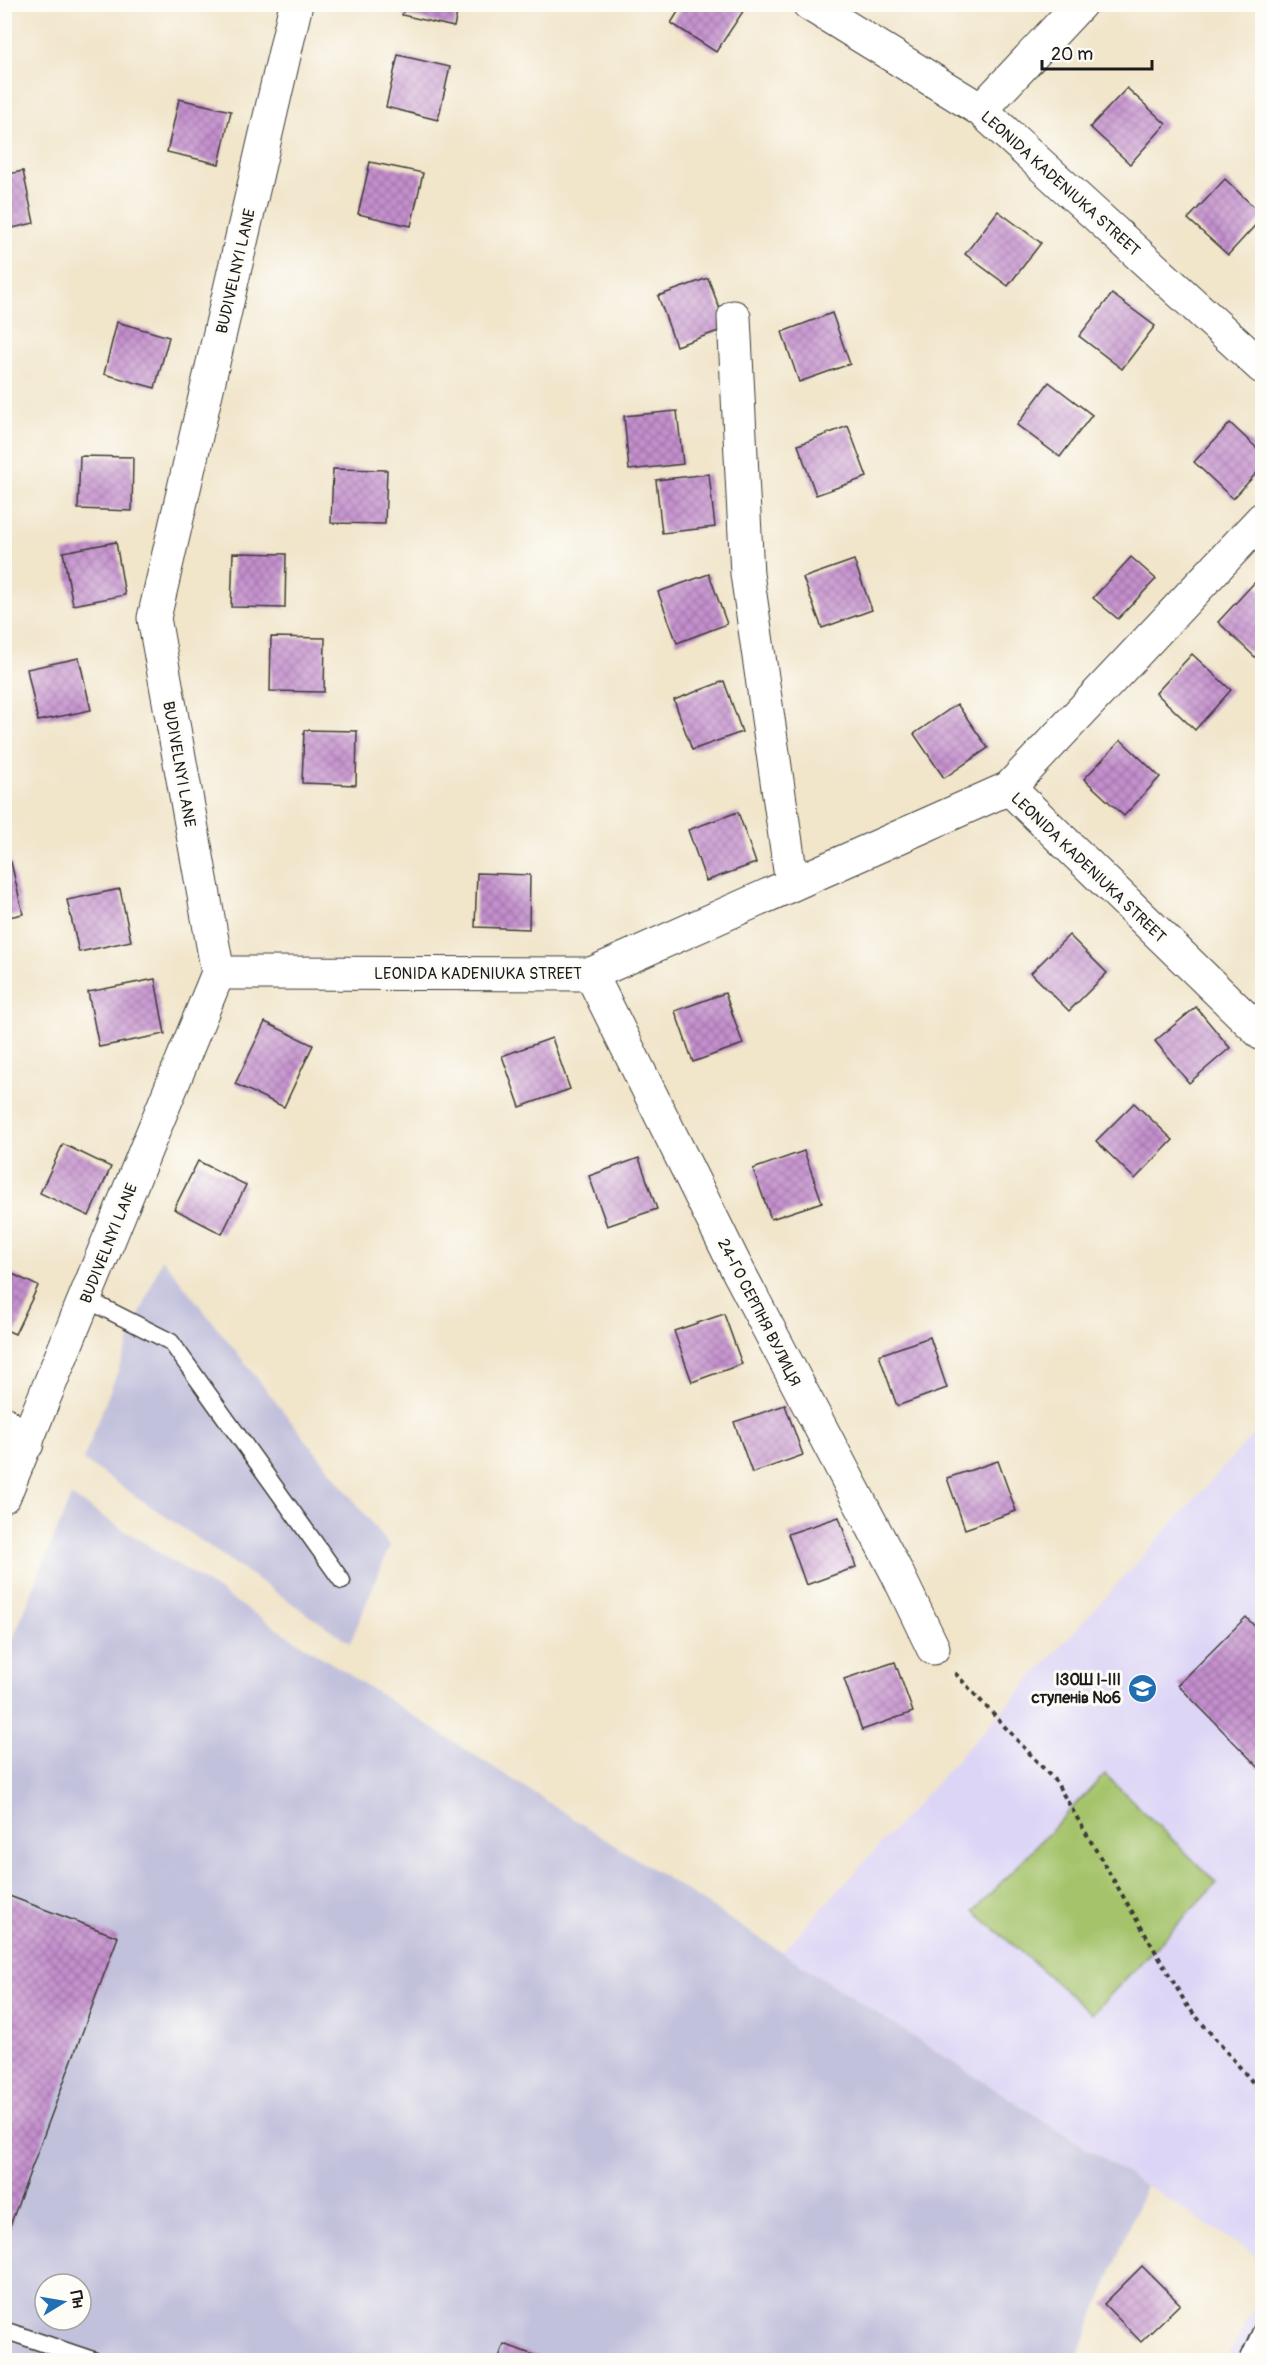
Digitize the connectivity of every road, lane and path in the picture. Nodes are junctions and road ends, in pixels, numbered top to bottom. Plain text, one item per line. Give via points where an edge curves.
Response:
1 (296, 4) edge
2 (809, 4) edge
3 (1080, 4) edge
4 (981, 110) junction
5 (734, 317) dead end
6 (1263, 367) edge
7 (1263, 519) edge
8 (1009, 788) junction
9 (792, 884) junction
10 (218, 973) junction
11 (591, 974) junction
12 (1263, 1034) edge
13 (86, 1299) junction
14 (16, 1433) edge
15 (4, 1496) edge
16 (342, 1581) dead end
17 (933, 1648) joint
18 (1263, 2093) edge
19 (1263, 2329) edge
20 (4, 2330) edge
21 (93, 2361) edge
22 (1248, 2361) edge

1 - 10 street, BUDIVELNYI LANE via 154,618
2 - 4 street, LEONIDA KADENIUKA STREET
3 - 4 street
4 - 6 street, LEONIDA KADENIUKA STREET
5 - 9 street via 747,574
7 - 8 street
8 - 9 street, LEONIDA KADENIUKA STREET
8 - 12 street, LEONIDA KADENIUKA STREET
9 - 11 street, LEONIDA KADENIUKA STREET
10 - 11 street, LEONIDA KADENIUKA STREET
10 - 13 street, BUDIVELNYI LANE
11 - 17 street, 24-ГО СЕРПНЯ ВУЛИЦЯ via 735,1266
13 - 14 street, BUDIVELNYI LANE
13 - 16 lane via 171,1342
14 - 15 street, BUDIVELNYI LANE
17 - 18 path via 1056,1782 1188,2007
19 - 22 lane
20 - 21 lane

